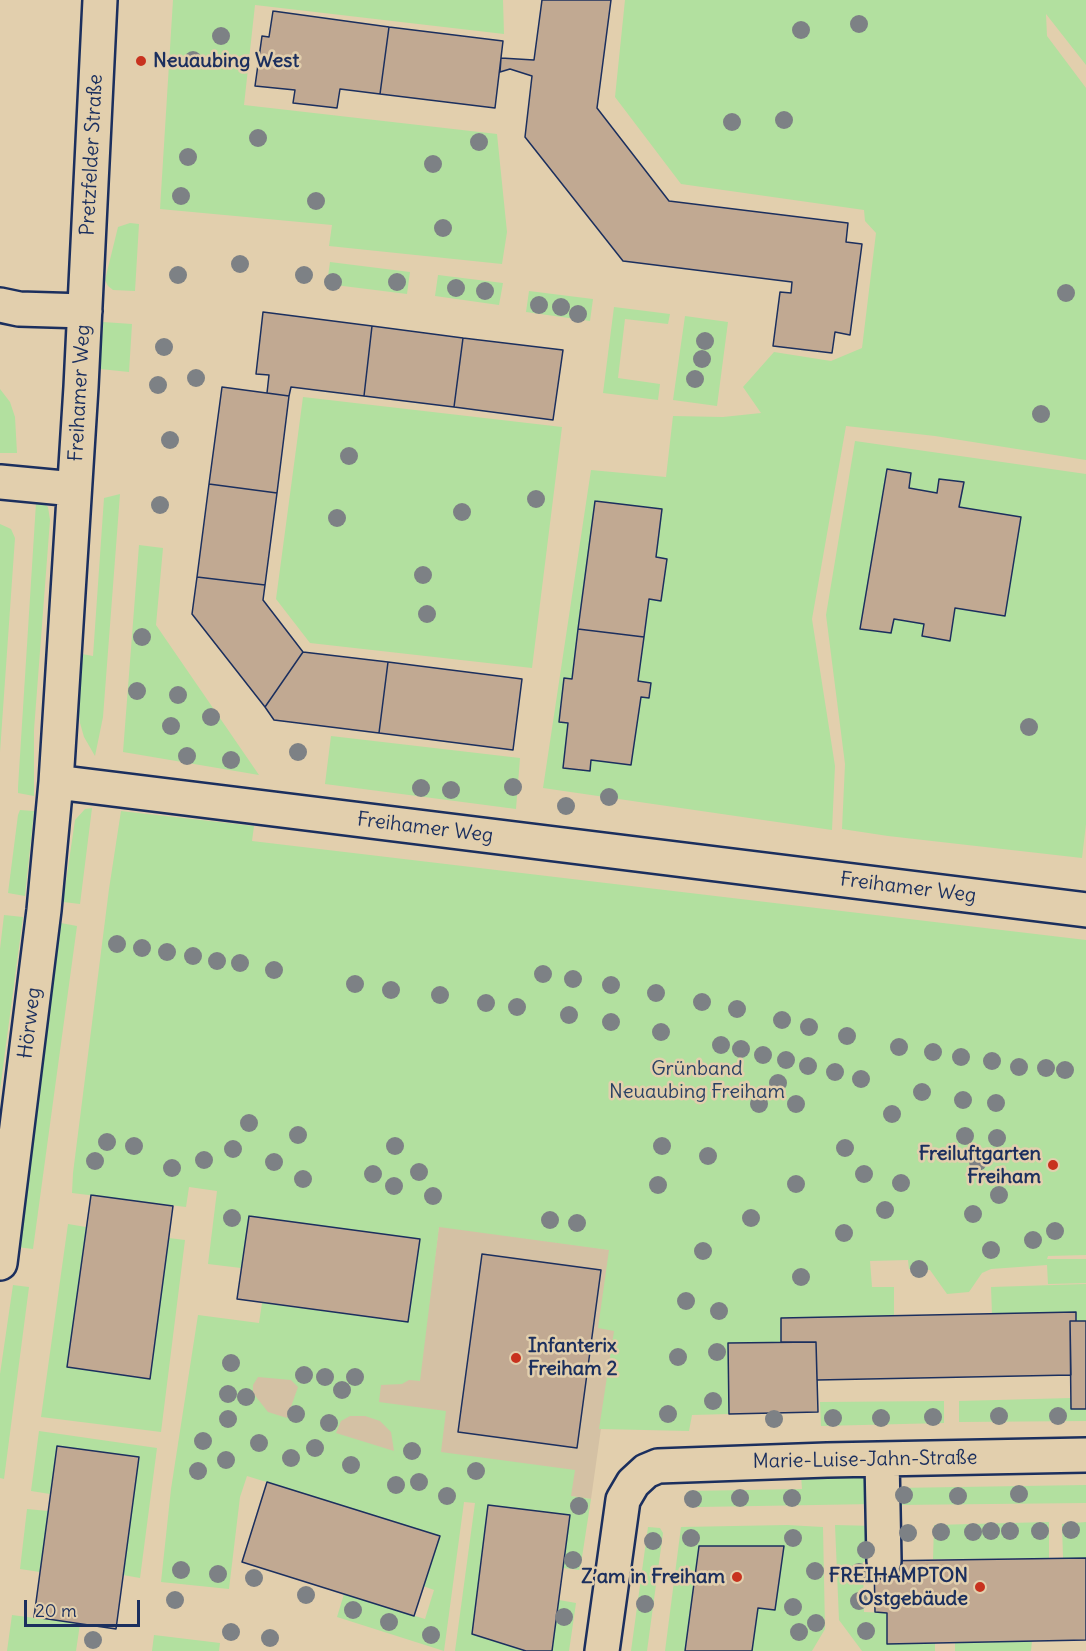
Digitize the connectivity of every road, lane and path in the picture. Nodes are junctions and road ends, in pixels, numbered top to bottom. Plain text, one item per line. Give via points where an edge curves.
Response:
1 (100, 0) edge
2 (0, 305) edge
3 (85, 310) junction
4 (0, 482) edge
5 (74, 489) junction
6 (56, 782) junction
7 (1086, 910) edge
8 (0, 1263) edge
9 (1086, 1455) edge
10 (882, 1459) junction
11 (884, 1561) dead end
12 (602, 1651) edge

1 - 3 street, Pretzfelder Straße
2 - 3 street, Freihamer Weg
3 - 5 street, Freihamer Weg
4 - 5 street, Freihamer Weg
5 - 6 street, Freihamer Weg
6 - 7 street, Freihamer Weg
6 - 8 street, Hörweg
9 - 10 street, Marie-Luise-Jahn-Straße
10 - 11 street
10 - 12 street, Marie-Luise-Jahn-Straße via 674,1464 646,1471 623,1500

